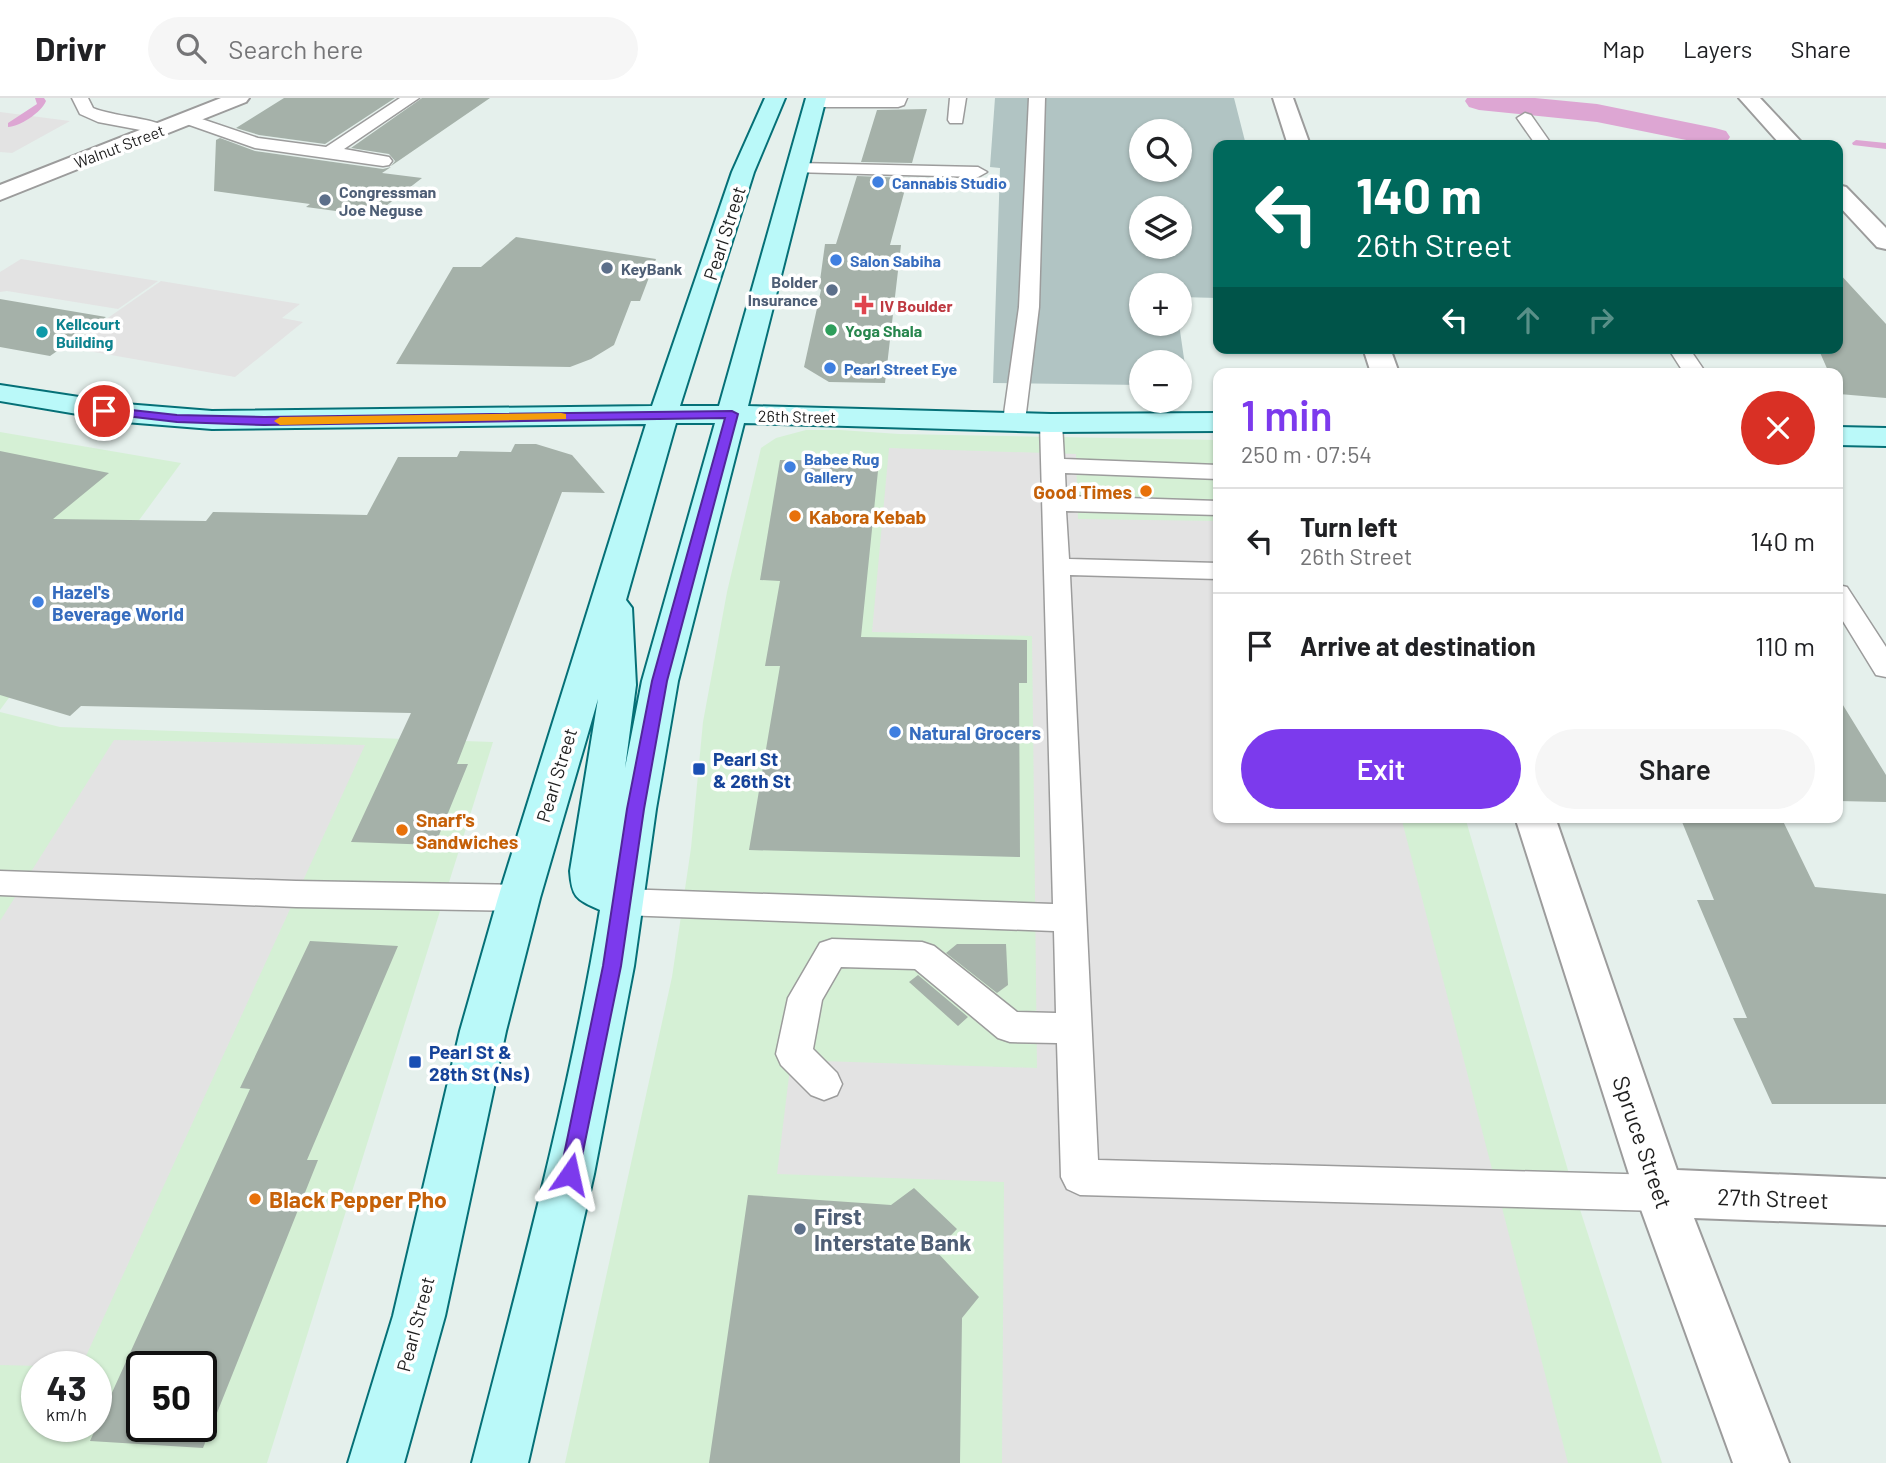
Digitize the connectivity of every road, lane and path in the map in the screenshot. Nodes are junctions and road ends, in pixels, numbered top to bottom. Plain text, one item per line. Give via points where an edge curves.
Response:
1 (80, 98) edge
2 (239, 98) edge
3 (411, 98) edge
4 (775, 98) edge
5 (899, 98) edge
6 (958, 98) edge
7 (1037, 98) edge
8 (1283, 98) edge
9 (1749, 98) edge
10 (815, 100) edge
11 (1525, 118) dead end
12 (187, 119) junction
13 (956, 120) dead end
14 (162, 129) junction
15 (761, 132) junction
16 (1297, 140) edge
17 (1540, 140) edge
18 (1788, 140) edge
19 (329, 152) junction
20 (383, 161) dead end
21 (798, 169) junction
22 (978, 172) dead end
23 (0, 193) edge
24 (1843, 197) edge
25 (783, 218) junction
26 (1886, 242) edge
27 (0, 393) edge
28 (732, 414) junction
29 (663, 415) junction
30 (1014, 421) junction
31 (1213, 422) edge
32 (1051, 423) junction
33 (1843, 436) edge
34 (1886, 437) edge
35 (1053, 466) junction
36 (1213, 472) edge
37 (1055, 503) junction
38 (1213, 508) edge
39 (1058, 567) junction
40 (1213, 571) edge
41 (613, 585) junction
42 (1843, 601) edge
43 (1886, 668) edge
44 (1537, 823) edge
45 (0, 883) edge
46 (519, 898) junction
47 (622, 902) junction
48 (1068, 918) junction
49 (1073, 1028) junction
50 (824, 1084) dead end
51 (1660, 1193) junction
52 (1886, 1202) edge
53 (376, 1463) edge
54 (500, 1463) edge
55 (1761, 1463) edge

1 - 14 lane via 86,111 104,119
2 - 12 street, Walnut Street
3 - 19 lane
4 - 15 main road, Pearl Street
5 - 10 lane via 898,102
6 - 13 lane
7 - 30 lane via 1029,307
8 - 16 street
9 - 18 street
10 - 21 main road
11 - 17 lane
12 - 14 street, Walnut Street
12 - 19 lane via 255,143
14 - 23 street, Walnut Street
15 - 25 main road via 773,133 787,148 776,195
15 - 29 main road, Pearl Street via 743,172
19 - 20 lane
21 - 22 lane
21 - 25 main road
24 - 26 street
25 - 28 main road
27 - 29 main road, 26th Street via 125,414 212,420
28 - 29 main road, 26th Street
28 - 30 main road, 26th Street
28 - 47 main road via 660,681
29 - 41 main road, Pearl Street
30 - 32 main road, 26th Street
31 - 32 main road, 26th Street
32 - 35 lane
33 - 34 main road
35 - 36 lane
35 - 37 lane
37 - 38 lane
37 - 39 lane
39 - 40 lane
39 - 48 lane
41 - 46 main road, Pearl Street
41 - 47 main road via 618,685 590,870 592,888
42 - 43 lane
44 - 51 street, Spruce Street
45 - 46 lane
46 - 53 main road, Pearl Street via 483,1031 419,1317
47 - 48 lane
47 - 54 main road via 570,1174
48 - 49 lane
49 - 50 lane via 1010,1027 922,956 832,953 805,998 794,1054
49 - 51 lane via 1080,1177
51 - 52 street, 27th Street
51 - 55 street, Spruce Street

